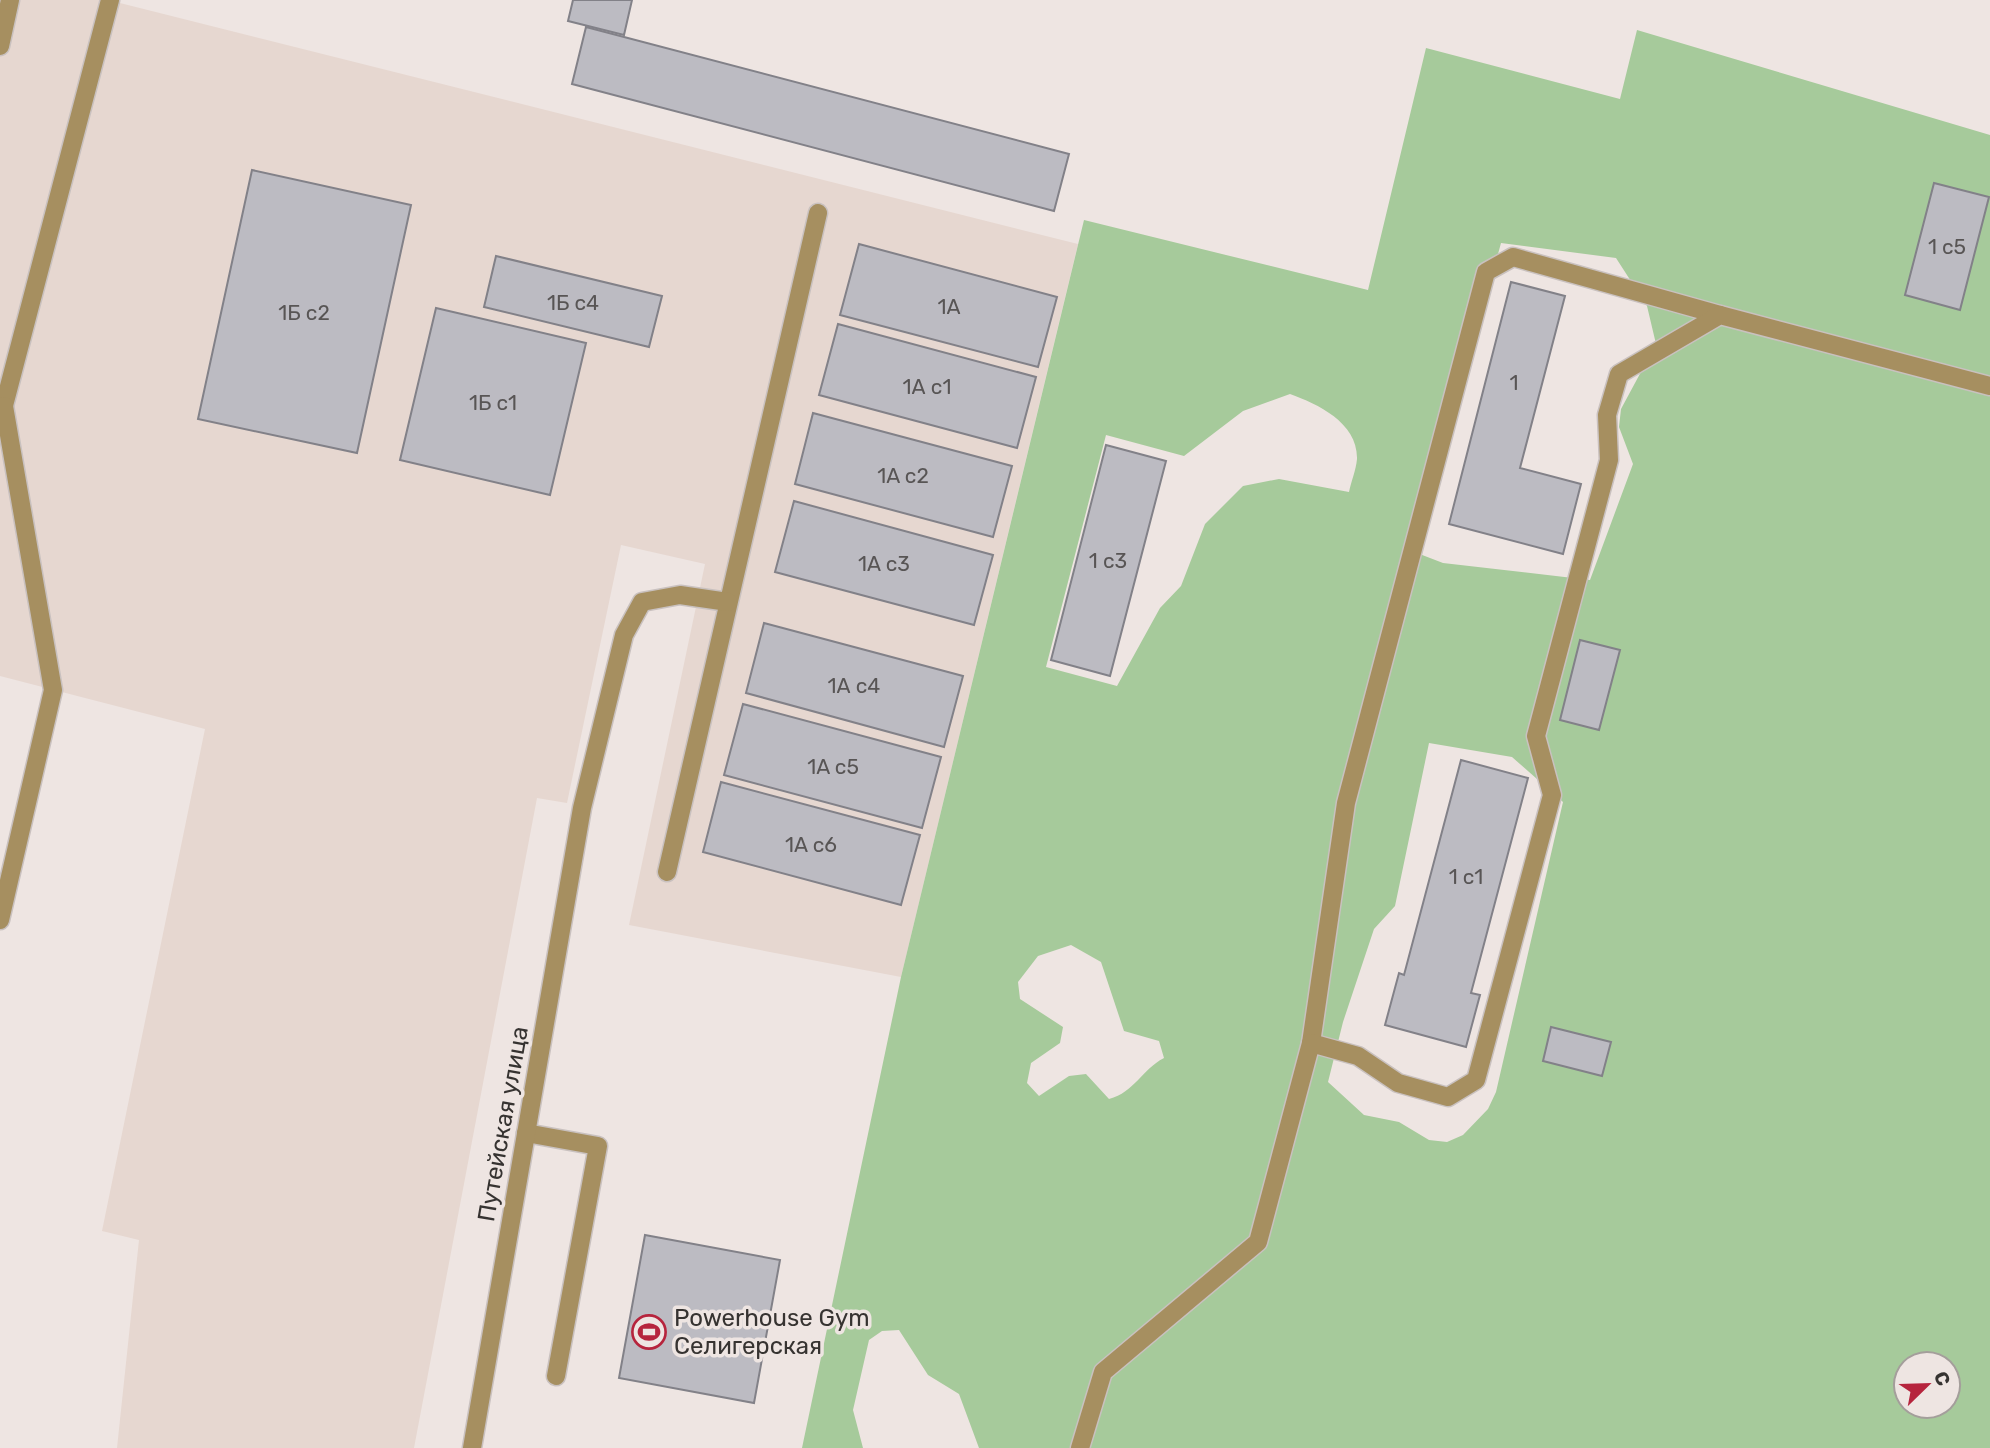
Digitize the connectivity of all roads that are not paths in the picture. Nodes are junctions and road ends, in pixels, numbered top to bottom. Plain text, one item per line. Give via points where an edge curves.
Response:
1 (10, 0) edge
2 (110, 0) edge
3 (0, 46) edge
4 (818, 213) dead end
5 (1720, 314) junction
6 (1990, 386) edge
7 (2, 414) edge
8 (728, 602) junction
9 (667, 872) dead end
10 (0, 920) edge
11 (1311, 1043) junction
12 (526, 1133) junction
13 (556, 1376) dead end
14 (472, 1448) edge
15 (1080, 1448) edge

1 - 3 street
2 - 7 street
4 - 8 street
5 - 6 street
5 - 11 street via 1619,374 1607,415 1609,460 1536,736 1552,795 1476,1080 1448,1097 1398,1083 1359,1056
5 - 11 street via 1513,257 1486,272 1346,803
7 - 10 street via 53,690
8 - 9 street
8 - 12 street, Путейская улица via 680,595 642,602 624,635 582,808
11 - 15 street via 1258,1242 1103,1372
12 - 13 street via 598,1146
12 - 14 street, Путейская улица

